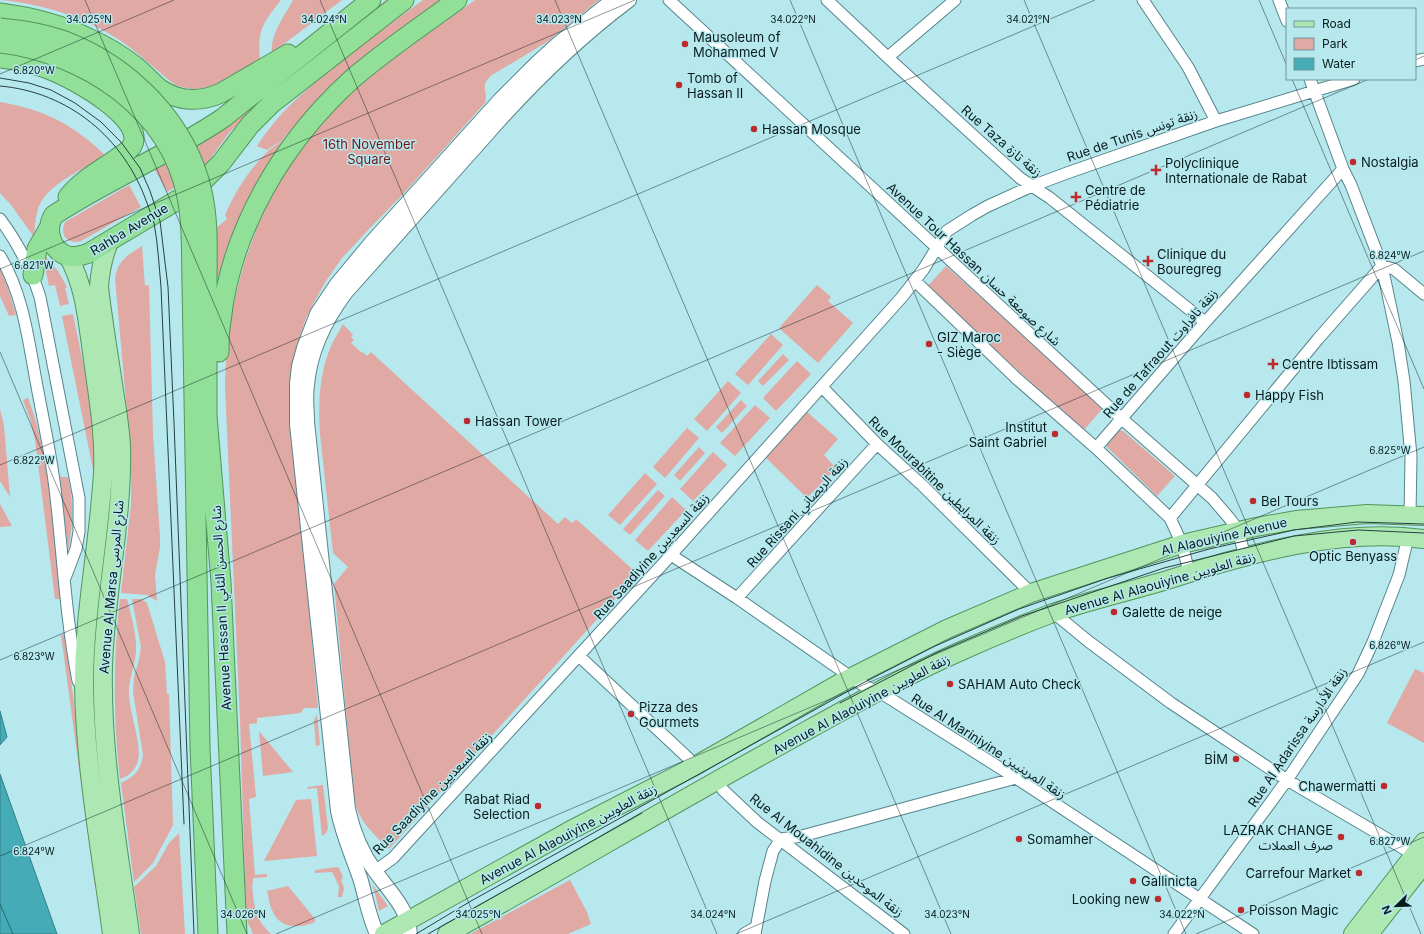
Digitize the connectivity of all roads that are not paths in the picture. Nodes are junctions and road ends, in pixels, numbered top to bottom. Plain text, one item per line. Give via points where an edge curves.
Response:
1 (371, 0) edge
2 (404, 0) edge
3 (457, 0) edge
4 (613, 0) edge
5 (630, 0) edge
6 (669, 0) edge
7 (827, 0) edge
8 (955, 0) edge
9 (1143, 0) edge
10 (1279, 0) edge
11 (0, 13) edge
12 (1286, 18) edge
13 (0, 28) edge
14 (0, 43) edge
15 (311, 47) junction
16 (888, 57) junction
17 (0, 58) edge
18 (1310, 80) edge
19 (1351, 80) edge
20 (1315, 91) junction
21 (504, 105) junction
22 (1216, 122) junction
23 (1343, 169) junction
24 (1032, 186) junction
25 (60, 210) junction
26 (0, 219) edge
27 (49, 228) junction
28 (109, 242) junction
29 (936, 248) junction
30 (0, 256) edge
31 (68, 256) junction
32 (1382, 266) junction
33 (33, 275) junction
34 (915, 281) junction
35 (200, 283) junction
36 (1424, 294) edge
37 (1205, 322) junction
38 (822, 387) junction
39 (207, 416) junction
40 (1121, 418) junction
41 (877, 444) junction
42 (1096, 448) junction
43 (1198, 486) junction
44 (1417, 516) edge
45 (1170, 518) junction
46 (1238, 530) junction
47 (1416, 538) edge
48 (1182, 544) junction
49 (671, 555) junction
50 (1245, 557) junction
51 (1189, 572) junction
52 (64, 581) junction
53 (196, 587) junction
54 (1030, 593) junction
55 (737, 598) junction
56 (1054, 613) junction
57 (579, 656) junction
58 (852, 677) junction
59 (877, 692) junction
60 (85, 707) junction
61 (695, 766) junction
62 (1016, 778) junction
63 (717, 780) junction
64 (1287, 780) junction
65 (781, 839) junction
66 (1422, 855) edge
67 (375, 871) junction
68 (1199, 900) junction
69 (409, 928) edge
70 (756, 931) edge
71 (235, 932) edge
72 (112, 934) edge
73 (130, 934) edge
74 (208, 934) edge
75 (218, 934) edge
76 (377, 934) edge
77 (384, 934) edge
78 (447, 934) edge
79 (744, 934) edge
80 (904, 934) edge
81 (1174, 934) edge
82 (1252, 934) edge
83 (1353, 934) edge
84 (1369, 934) edge

1 - 15 highway
2 - 28 highway, Rahba Avenue via 263,112 200,184
3 - 39 highway via 351,80 312,119 279,164 252,214 233,266 221,321 216,383
4 - 21 street via 559,42 536,64
5 - 21 street via 600,22
6 - 29 street, Avenue Tour Hassan شارع صومعة حسان
7 - 16 street, Rue Taza زنقة تازة
8 - 16 street
9 - 22 street via 1188,68
10 - 12 street
11 - 15 highway via 64,27 89,38 135,66 160,89 190,100 211,97 285,55
13 - 35 highway, bridge via 65,41 99,58 128,78 170,121 190,155 202,192 205,212
14 - 35 highway, bridge via 68,60 105,80 138,107 163,139 182,176
15 - 25 highway via 205,130
16 - 24 street, Rue Taza زنقة تازة via 1020,178
17 - 25 highway via 36,65 70,79 101,98 132,128 134,140 128,150 78,186
18 - 20 street
19 - 20 street, Rue de Tunis زنقة تونس
20 - 22 street, Rue de Tunis زنقة تونس
20 - 23 street
21 - 67 street via 346,292 319,336 308,374 307,422 348,809 355,837
21 - 76 street via 371,243 337,284 310,331 299,366 297,424 338,811 343,835
22 - 24 street, Rue de Tunis زنقة تونس
23 - 32 street
23 - 37 street, Rue de Tafraout زنقة تافراوت
24 - 29 street, Rue de Tunis زنقة تونس via 956,224 944,234
24 - 37 street, Rue Taza زنقة تازة
25 - 27 highway via 50,221
26 - 33 street via 13,237
27 - 31 highway via 56,248
27 - 33 highway via 38,249
28 - 31 highway, Rahba Avenue via 82,256
28 - 73 main road, Avenue Al Marsa شارع المرسى via 103,257 99,287 118,415 121,474 105,636 104,726 109,786
29 - 34 street, Rue Saadiyine زنقة السعديين
29 - 40 street, Avenue Tour Hassan شارع صومعة حسان
30 - 52 street via 12,279 24,319 52,468
31 - 60 main road, Avenue Al Marsa شارع المرسى via 79,278 85,300 103,443 101,499 86,637
32 - 36 street via 1394,269
32 - 43 street via 1318,339
32 - 44 street via 1404,381
33 - 52 street via 44,314 79,498 76,549
34 - 38 street, Rue Saadiyine زنقة السعديين
34 - 42 street via 1016,378
35 - 39 highway, Avenue Hassan II شارع الحسن الثاني
35 - 53 highway, Avenue Hassan II شارع الحسن الثاني via 192,326
37 - 40 street, Rue de Tafraout زنقة تافراوت
38 - 41 street, Rue Mourabitine زنقة المرابطين
38 - 49 street, Rue Saadiyine زنقة السعديين
39 - 71 highway, Avenue Hassan II شارع الحسن الثاني via 221,582
40 - 42 street, Rue de Tafraout زنقة تافراوت
40 - 43 street, Avenue Tour Hassan شارع صومعة حسان
41 - 54 street, Rue Mourabitine زنقة المرابطين via 922,485
41 - 55 street, Rue Rissani زنقة الريصاني
42 - 45 street
43 - 45 street
43 - 46 street, Avenue Tour Hassan شارع صومعة حسان via 1212,498
44 - 46 main road, Al Alaouiyine Avenue via 1367,514 1296,520
45 - 48 street
46 - 48 main road, Al Alaouiyine Avenue
46 - 50 street, Avenue Tour Hassan شارع صومعة حسان
47 - 50 main road, Avenue Al Alaouiyine زنقة العلويين via 1366,537 1324,540
47 - 64 street, Rue Al Adarissa زنقة الأدارسة via 1358,674
48 - 51 street
48 - 54 main road, Al Alaouiyine Avenue
49 - 55 street, Rue Al Mariniyine زنقة المرينيين
49 - 57 street, Rue Saadiyine زنقة السعديين
50 - 51 main road, Avenue Al Alaouiyine زنقة العلويين
51 - 56 main road, Avenue Al Alaouiyine زنقة العلويين
52 - 60 street via 75,667
53 - 74 highway, Avenue Hassan II شارع الحسن الثاني
53 - 75 highway via 204,612
54 - 58 main road, Avenue Al Alaouiyine زنقة العلويين via 947,629
55 - 58 street, Rue Al Mariniyine زنقة المرينيين
56 - 59 main road, Avenue Al Alaouiyine زنقة العلويين via 958,653
56 - 64 street via 1171,703
57 - 61 street
57 - 67 street, Rue Saadiyine زنقة السعديين via 393,858
58 - 59 street, Rue Al Mariniyine زنقة المرينيين
58 - 61 main road, Avenue Al Alaouiyine زنقة العلويين
59 - 62 street, Rue Al Mariniyine زنقة المرينيين
59 - 63 main road, Avenue Al Alaouiyine زنقة العلويين
60 - 72 main road, Avenue Al Marsa شارع المرسى via 87,747
61 - 69 main road, Avenue Al Alaouiyine زنقة العلويين via 569,831
62 - 65 street via 802,836
62 - 68 street, Rue Al Mariniyine زنقة المرينيين
63 - 65 street, Rue Al Mouahidine زنقة الموحدين via 723,790 757,822
63 - 78 main road, Avenue Al Alaouiyine زنقة العلويين
64 - 66 street
64 - 68 street, Rue Al Adarissa زنقة الأدارسة
65 - 70 street via 773,851
65 - 80 street, Rue Al Mouahidine زنقة الموحدين
66 - 83 main road
66 - 84 main road
67 - 69 street via 400,905
68 - 81 street, Rue Al Adarissa زنقة الأدارسة
68 - 82 street, Rue Al Mariniyine زنقة المرينيين
69 - 77 main road, Avenue Al Alaouiyine زنقة العلويين
70 - 79 street

